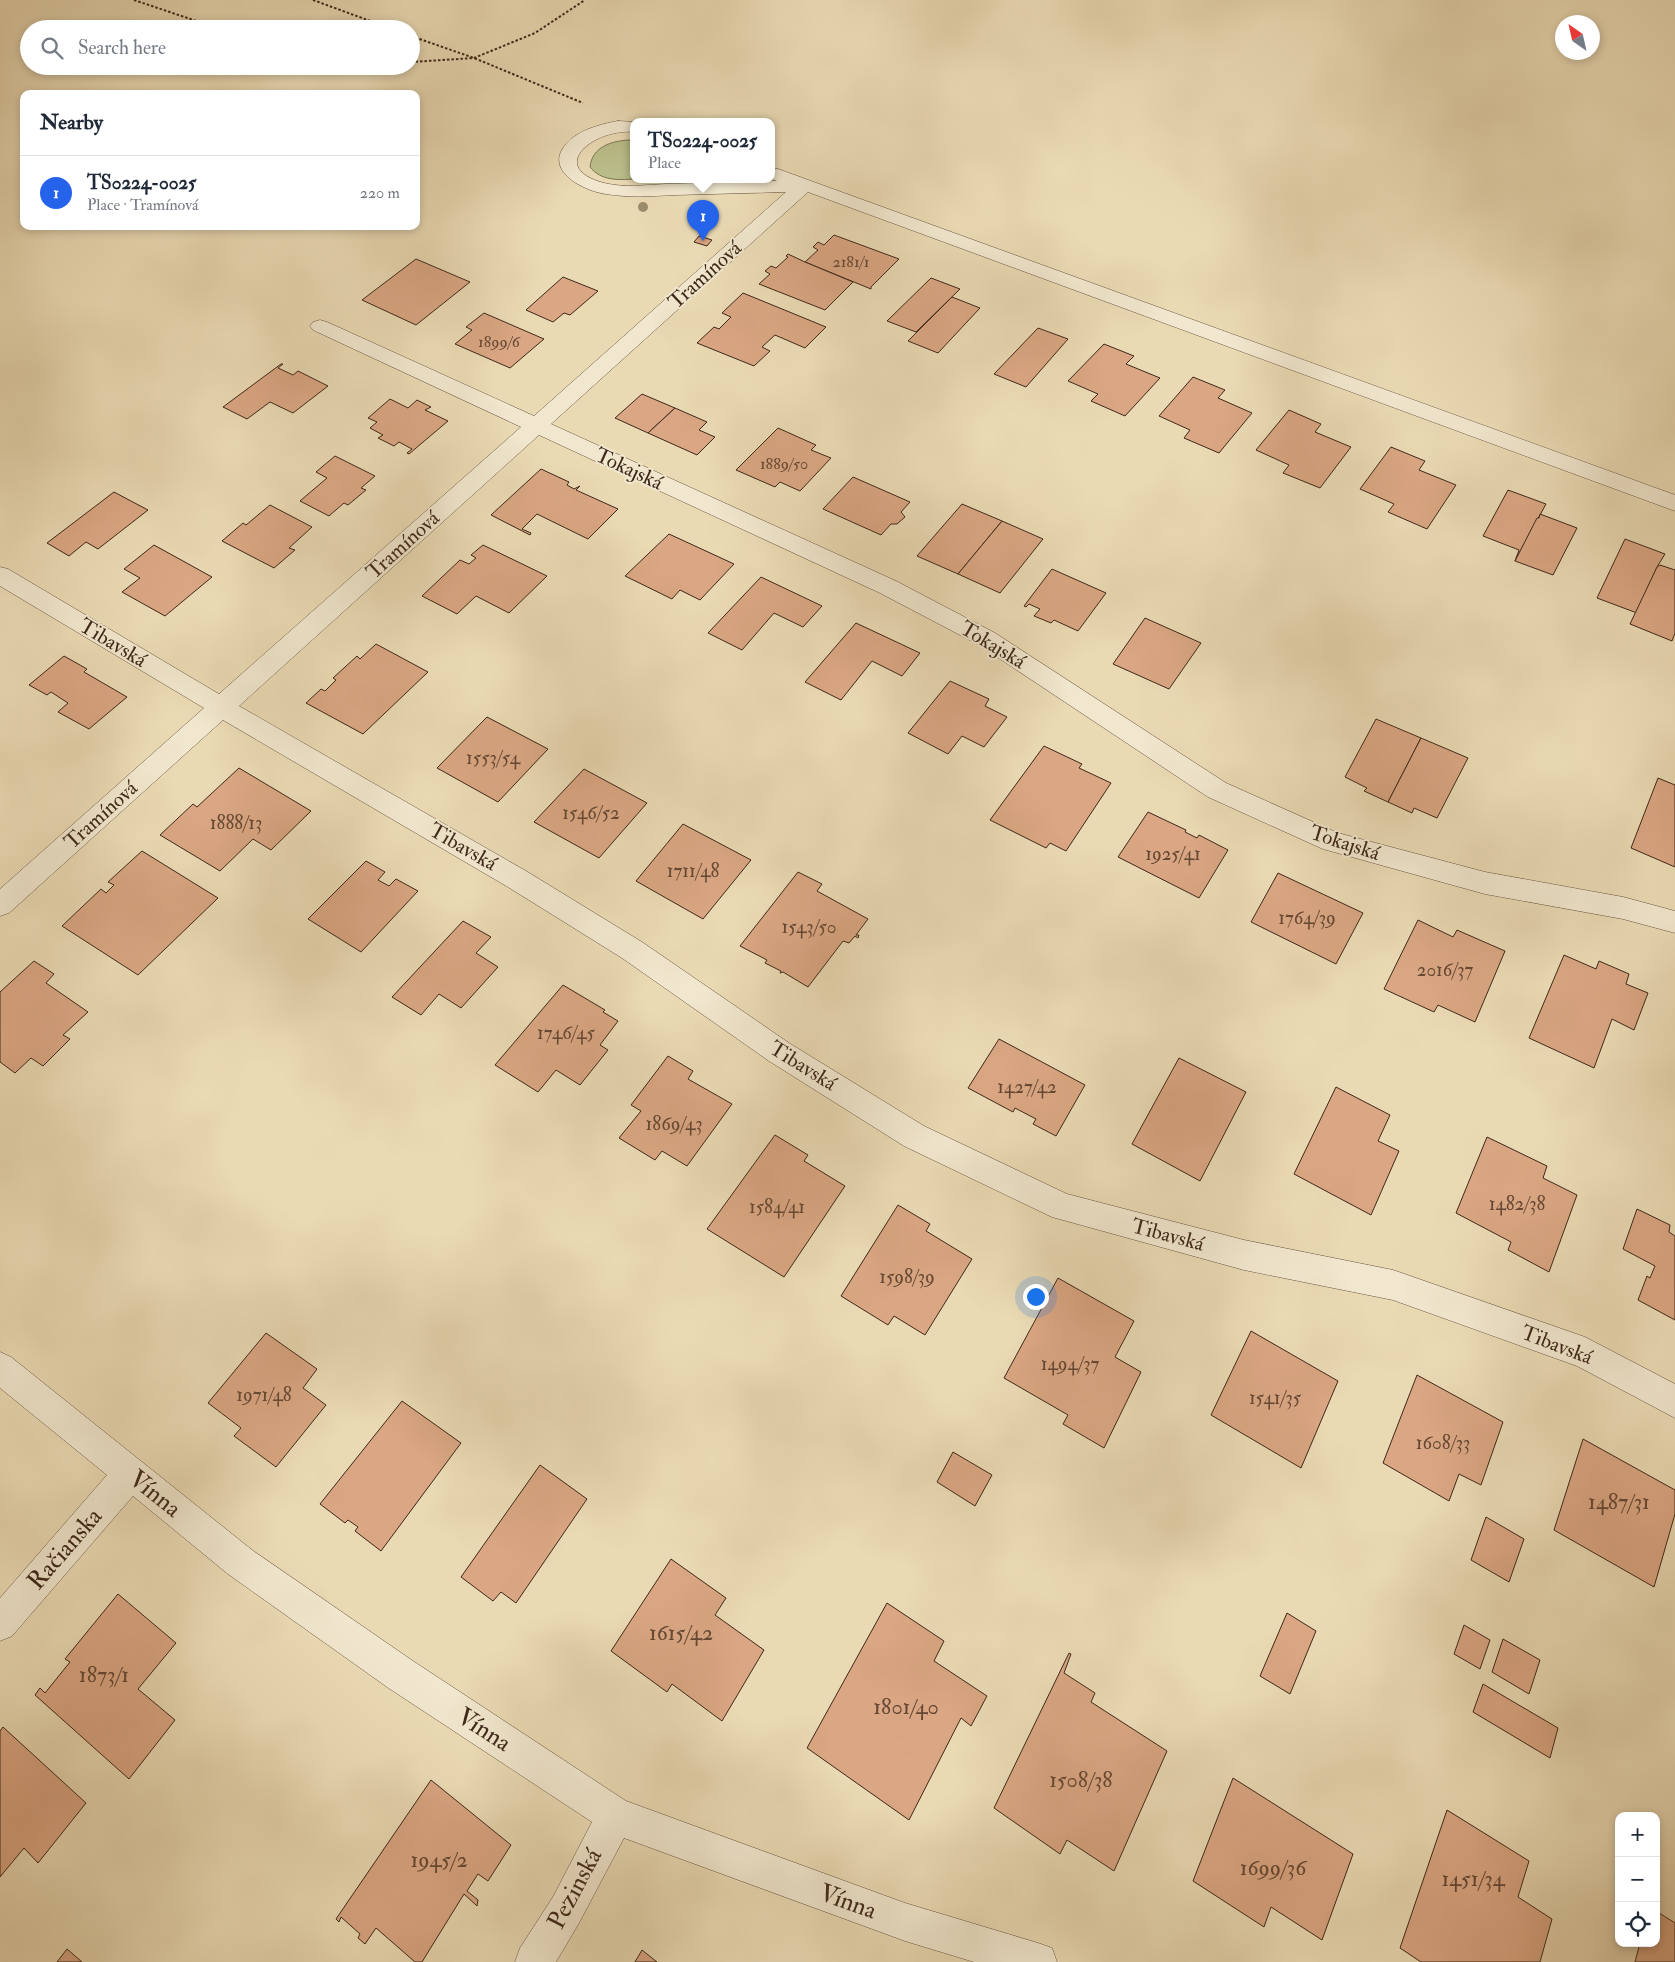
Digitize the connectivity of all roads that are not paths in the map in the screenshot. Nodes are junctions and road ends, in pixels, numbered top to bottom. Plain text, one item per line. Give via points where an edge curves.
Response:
1 (629, 126) edge
2 (775, 175) edge
3 (806, 185) junction
4 (320, 326) dead end
5 (536, 426) junction
6 (1675, 503) edge
7 (0, 575) edge
8 (221, 708) junction
9 (0, 905) edge
10 (1675, 922) edge
11 (0, 1368) edge
12 (1675, 1402) edge
13 (130, 1474) junction
14 (0, 1624) edge
15 (614, 1816) junction
16 (534, 1962) edge
17 (1038, 1962) edge

1 - 3 street via 583,138 572,146 567,156 568,166 576,175 598,187 629,191
2 - 3 street
3 - 5 street, Tramínová
3 - 6 street
4 - 5 street, Tokajská
5 - 8 street, Tramínová
5 - 10 street, Tokajská via 896,591 987,639 1218,790 1332,842 1485,884 1623,908
7 - 8 street, Tibavská
8 - 9 street, Tramínová
8 - 12 street, Tibavská via 525,884 632,950 779,1052 923,1140 1064,1207 1244,1255 1393,1285 1585,1354
11 - 13 street, Vínna
13 - 14 street, Račianska
13 - 15 street, Vínna via 240,1562 400,1674
15 - 16 street, Pezinská via 566,1910
15 - 17 street, Vínna via 905,1922

